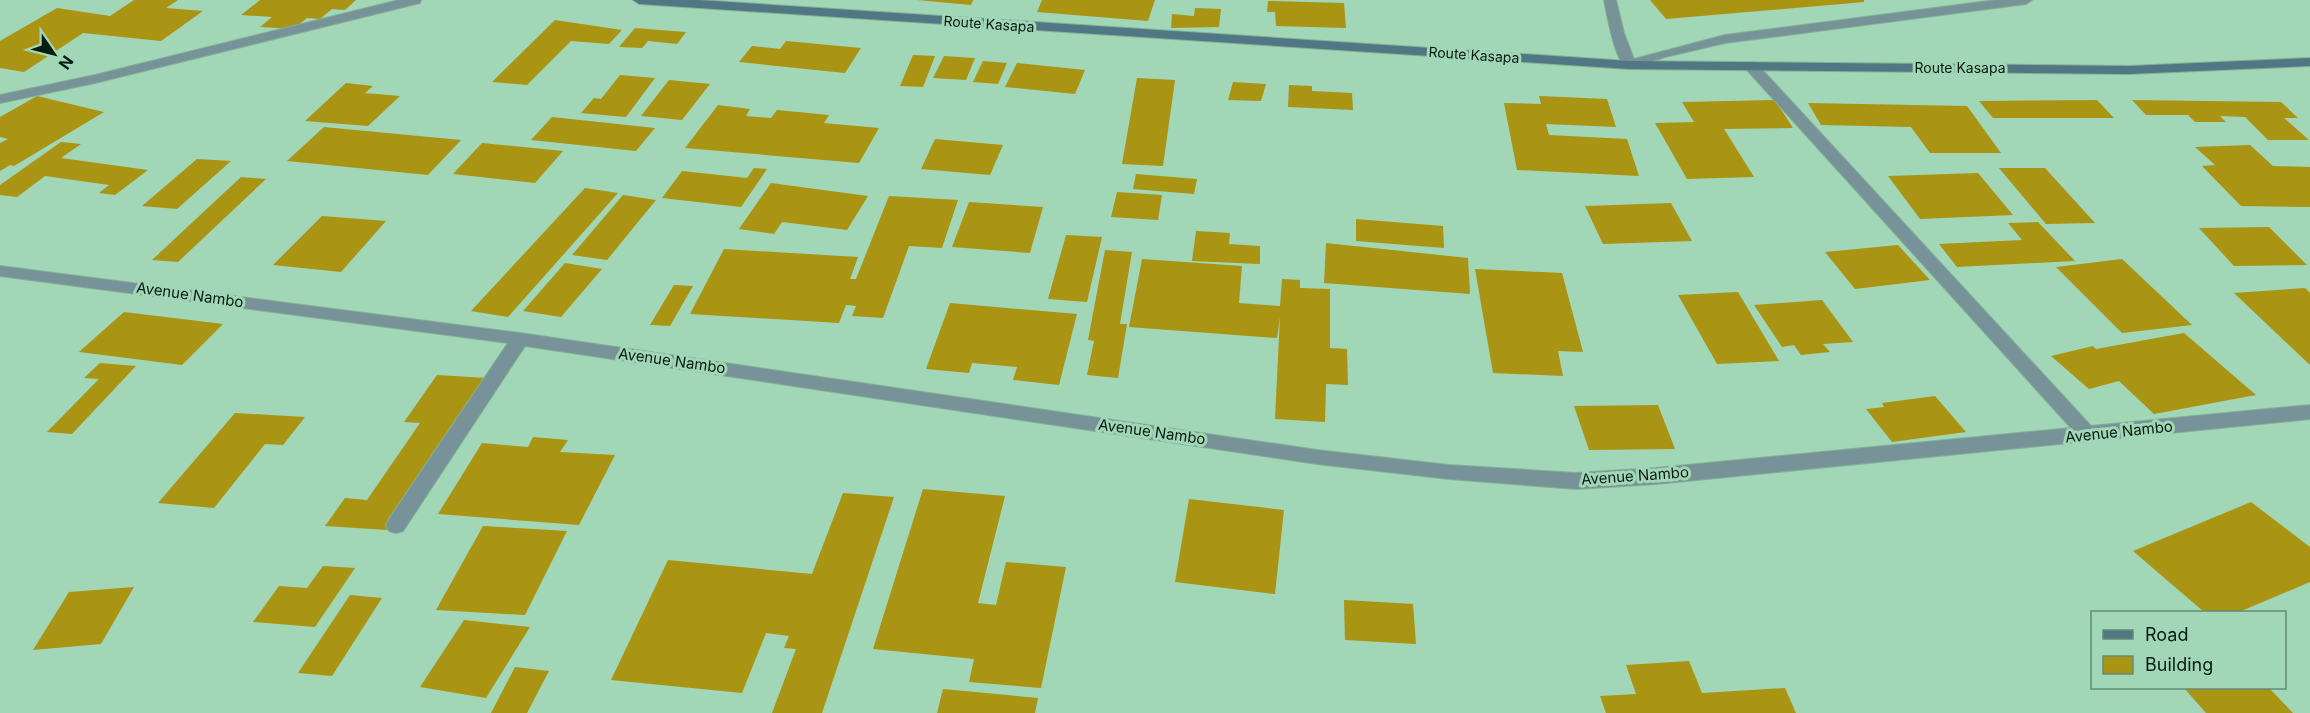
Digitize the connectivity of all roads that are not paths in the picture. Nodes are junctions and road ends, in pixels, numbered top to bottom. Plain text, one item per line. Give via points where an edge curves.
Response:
1 (415, 0) edge
2 (639, 0) edge
3 (1610, 0) edge
4 (2026, 0) edge
5 (677, 2) edge
6 (2310, 62) edge
7 (1629, 65) junction
8 (1750, 66) junction
9 (0, 99) edge
10 (0, 271) edge
11 (520, 339) junction
12 (2310, 412) edge
13 (2088, 435) junction
14 (396, 525) dead end

1 - 9 street
2 - 5 main road, Route Kasapa
3 - 7 street
4 - 7 street via 1725,39
5 - 7 main road, Route Kasapa
6 - 8 main road, Route Kasapa via 2129,70
7 - 8 main road, Route Kasapa
8 - 13 street
10 - 11 street, Avenue Nambo
11 - 13 street, Avenue Nambo via 1317,457 1576,481
11 - 14 street
12 - 13 street, Avenue Nambo

